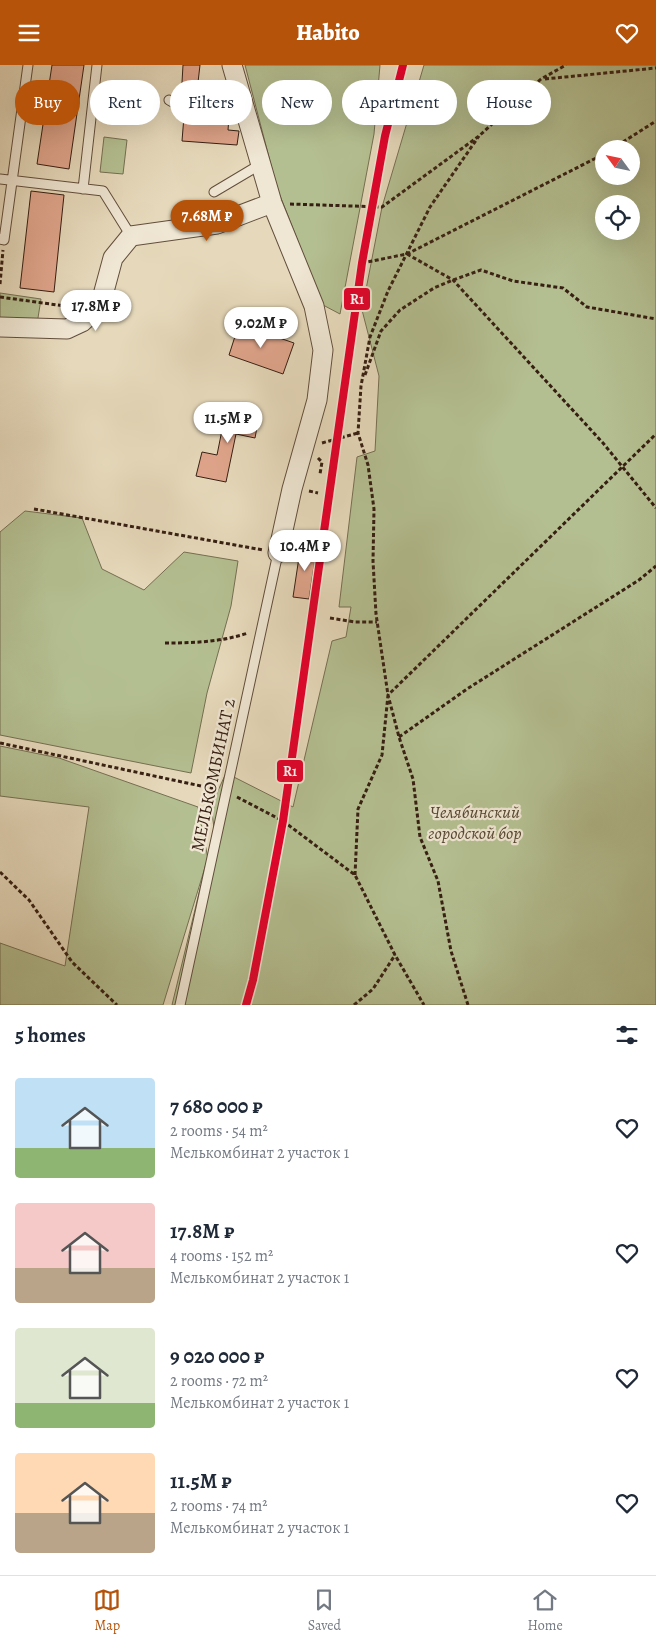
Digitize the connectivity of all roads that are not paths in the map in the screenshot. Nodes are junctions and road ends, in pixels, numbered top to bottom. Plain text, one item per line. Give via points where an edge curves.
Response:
1 (28, 65) edge
2 (97, 65) edge
3 (232, 65) edge
4 (236, 80) edge
5 (249, 125) edge
6 (261, 164) junction
7 (0, 179) edge
8 (12, 181) junction
9 (83, 189) junction
10 (214, 192) dead end
11 (272, 203) junction
12 (131, 236) junction
13 (2, 239) edge
14 (0, 327) edge
15 (278, 553) joint
16 (180, 1005) edge

1 - 8 lane
2 - 9 lane
3 - 4 street
5 - 6 street
6 - 10 lane
6 - 11 street
7 - 8 lane
8 - 9 lane
8 - 13 lane
9 - 12 lane via 103,191
11 - 12 street via 217,224
11 - 15 street via 314,306 323,350 317,400
12 - 14 street via 113,258 103,295 95,310 82,322 67,329
15 - 16 lane, МЕЛЬКОМБИНАТ 2

